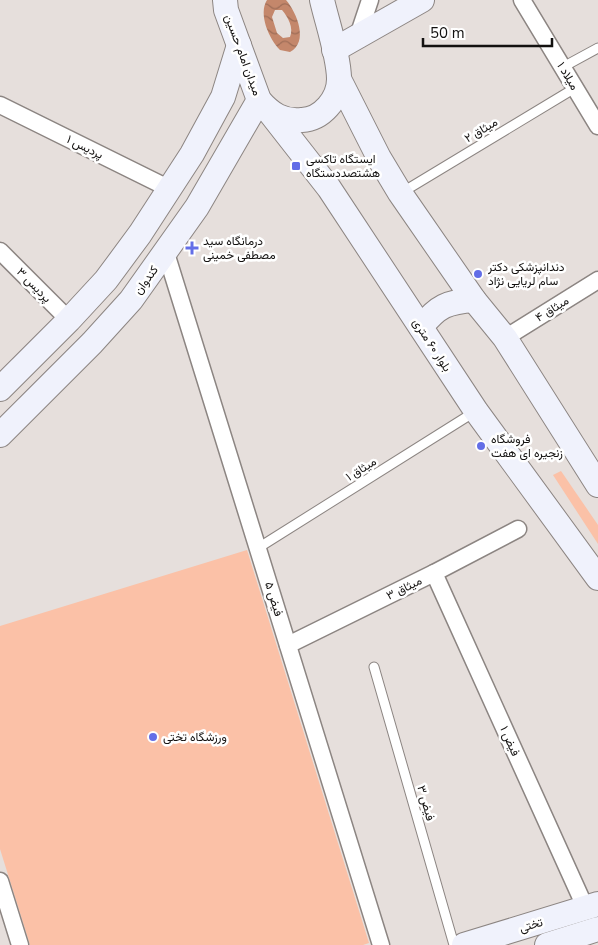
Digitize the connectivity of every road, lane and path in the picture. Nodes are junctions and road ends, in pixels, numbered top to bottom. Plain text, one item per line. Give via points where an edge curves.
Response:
1 (225, 0) edge
2 (322, 0) edge
3 (370, 0) edge
4 (422, 0) edge
5 (522, 0) edge
6 (358, 36) junction
7 (239, 45) junction
8 (598, 48) edge
9 (334, 50) junction
10 (563, 67) junction
11 (339, 79) junction
12 (575, 88) junction
13 (0, 105) edge
14 (264, 105) junction
15 (598, 126) edge
16 (170, 189) junction
17 (400, 193) junction
18 (0, 251) edge
19 (166, 253) junction
20 (598, 280) edge
21 (474, 300) junction
22 (69, 320) junction
23 (420, 327) junction
24 (505, 338) junction
25 (1, 386) edge
26 (476, 411) junction
27 (0, 435) edge
28 (598, 485) edge
29 (518, 529) dead end
30 (258, 548) junction
31 (434, 574) junction
32 (598, 578) edge
33 (288, 645) junction
34 (374, 668) dead end
35 (0, 881) edge
36 (592, 906) edge
37 (598, 929) edge
38 (20, 945) edge
39 (381, 945) edge
40 (454, 945) edge
41 (464, 945) edge
42 (547, 945) edge

1 - 7 main road, میدان امام حسین
2 - 9 main road, میدان امام حسین
3 - 6 street
4 - 6 main road
5 - 10 street, میلاد ۱
6 - 9 main road
7 - 14 main road, میدان امام حسین
7 - 16 main road via 223,97
8 - 10 lane
9 - 11 main road, میدان امام حسین
10 - 12 street, میلاد ۱
11 - 14 main road, میدان امام حسین via 337,93 330,105 307,120 280,118
11 - 17 main road
12 - 15 street, میلاد ۱
12 - 17 lane, میثاق ۲
13 - 16 street, پردیس ۱
14 - 19 main road, کندوان
14 - 23 main road, بلوار ۶۰ متری via 329,188
16 - 22 main road via 106,280
17 - 21 main road
18 - 22 street, پردیس ۳
19 - 27 main road, کندوان via 131,300 92,343
19 - 30 street, فیض ۵
20 - 24 street, میثاق ۴
21 - 23 main road via 446,304
21 - 24 main road
22 - 25 main road
23 - 26 main road, بلوار ۶۰ متری
24 - 28 main road
26 - 30 lane, میثاق ۱
26 - 32 main road, بلوار ۶۰ متری
29 - 31 street, میثاق ۳
30 - 33 street, فیض ۵
31 - 33 street, میثاق ۳
31 - 36 street, فیض ۱
33 - 39 street, فیض ۵
34 - 40 lane, فیض ۳
35 - 38 street
36 - 41 main road, تختی
37 - 42 main road, تختی

